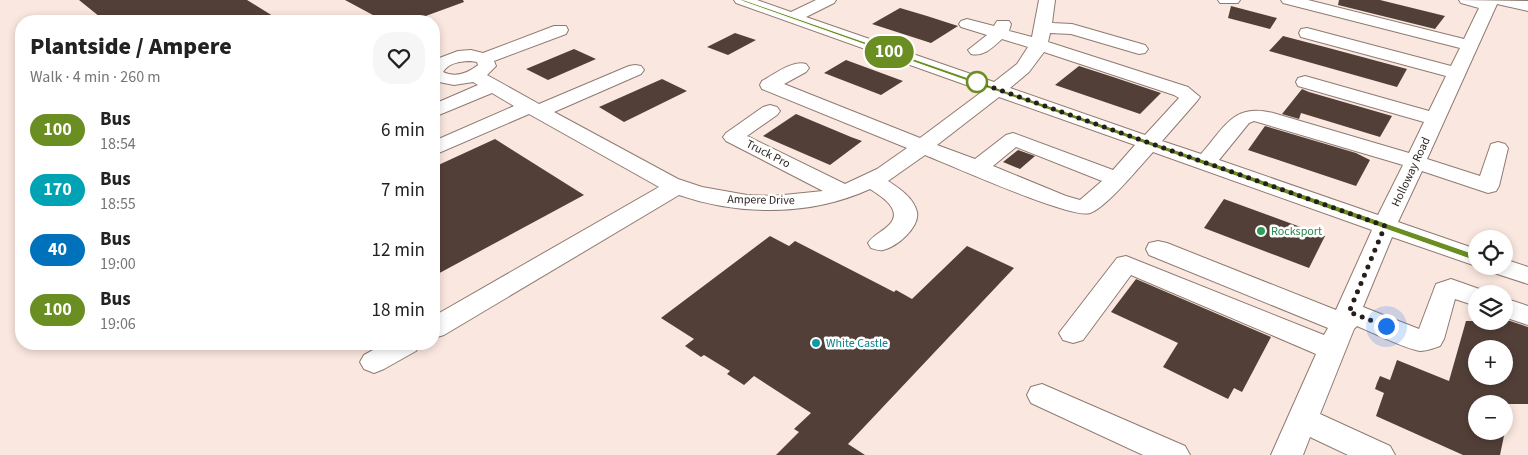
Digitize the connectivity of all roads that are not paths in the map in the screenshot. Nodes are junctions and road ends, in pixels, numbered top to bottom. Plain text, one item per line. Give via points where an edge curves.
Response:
1 (742, 0) edge
2 (828, 0) edge
3 (1047, 0) edge
4 (1226, 0) edge
5 (1232, 0) edge
6 (1289, 0) edge
7 (1487, 1) edge
8 (1528, 6) edge
9 (791, 18) junction
10 (967, 24) dead end
11 (1002, 27) junction
12 (560, 30) dead end
13 (1307, 33) dead end
14 (1041, 36) junction
15 (1469, 46) junction
16 (1139, 49) dead end
17 (977, 50) dead end
18 (800, 68) dead end
19 (634, 70) dead end
20 (1457, 73) junction
21 (1305, 82) dead end
22 (493, 86) junction
23 (997, 89) junction
24 (440, 108) edge
25 (534, 109) junction
26 (770, 111) dead end
27 (1435, 118) junction
28 (1149, 143) junction
29 (440, 147) edge
30 (922, 147) junction
31 (1498, 148) dead end
32 (1415, 162) junction
33 (1205, 163) junction
34 (978, 168) junction
35 (1117, 179) junction
36 (872, 181) junction
37 (676, 187) junction
38 (843, 192) junction
39 (1385, 226) junction
40 (880, 243) dead end
41 (1158, 249) dead end
42 (1468, 255) edge
43 (1513, 271) edge
44 (1528, 276) edge
45 (1468, 294) edge
46 (1513, 310) edge
47 (1528, 316) edge
48 (1346, 318) junction
49 (440, 325) edge
50 (1073, 333) dead end
51 (395, 350) edge
52 (1333, 350) junction
53 (374, 362) dead end
54 (1042, 395) dead end
55 (1304, 420) junction
56 (1174, 455) edge
57 (1287, 455) edge
58 (1379, 455) edge

1 - 9 street
2 - 9 street
3 - 14 street, Ampere Drive
4 - 5 street
6 - 15 street
7 - 8 street
7 - 15 street, Holloway Road
9 - 23 street
10 - 11 street
11 - 14 street
11 - 17 street
12 - 22 street, Ampere Drive via 480,68
13 - 20 street
14 - 16 street via 1072,29
14 - 23 street, Ampere Drive via 1033,58
14 - 28 street via 1190,97
15 - 20 street, Holloway Road
18 - 30 street via 769,85
19 - 25 street
20 - 27 street, Holloway Road
21 - 27 street
22 - 24 street
22 - 25 street, Ampere Drive
23 - 28 street
23 - 30 street, Ampere Drive
25 - 29 street
25 - 37 street, Ampere Drive
26 - 38 street, Truck Pro via 733,137
27 - 32 street, Holloway Road
28 - 33 street
28 - 35 street
30 - 34 street
30 - 36 street, Ampere Drive
31 - 32 street via 1488,186
32 - 33 street via 1252,115 1242,119
32 - 39 street, Holloway Road
33 - 39 street
34 - 35 street via 1013,139
34 - 35 street via 1058,201 1084,208
36 - 38 street, Ampere Drive
36 - 40 street via 900,200 905,214 902,225
37 - 38 street, Ampere Drive via 700,195 745,202 795,201
37 - 49 street
39 - 42 street
39 - 48 street, Holloway Road
41 - 48 street
43 - 44 street
45 - 48 street via 1451,288 1445,290 1430,339 1422,341
46 - 47 street
48 - 52 street, Holloway Road
50 - 52 street via 1126,264
51 - 53 street
52 - 55 street, Holloway Road
54 - 56 street
55 - 57 street, Holloway Road
55 - 58 street

